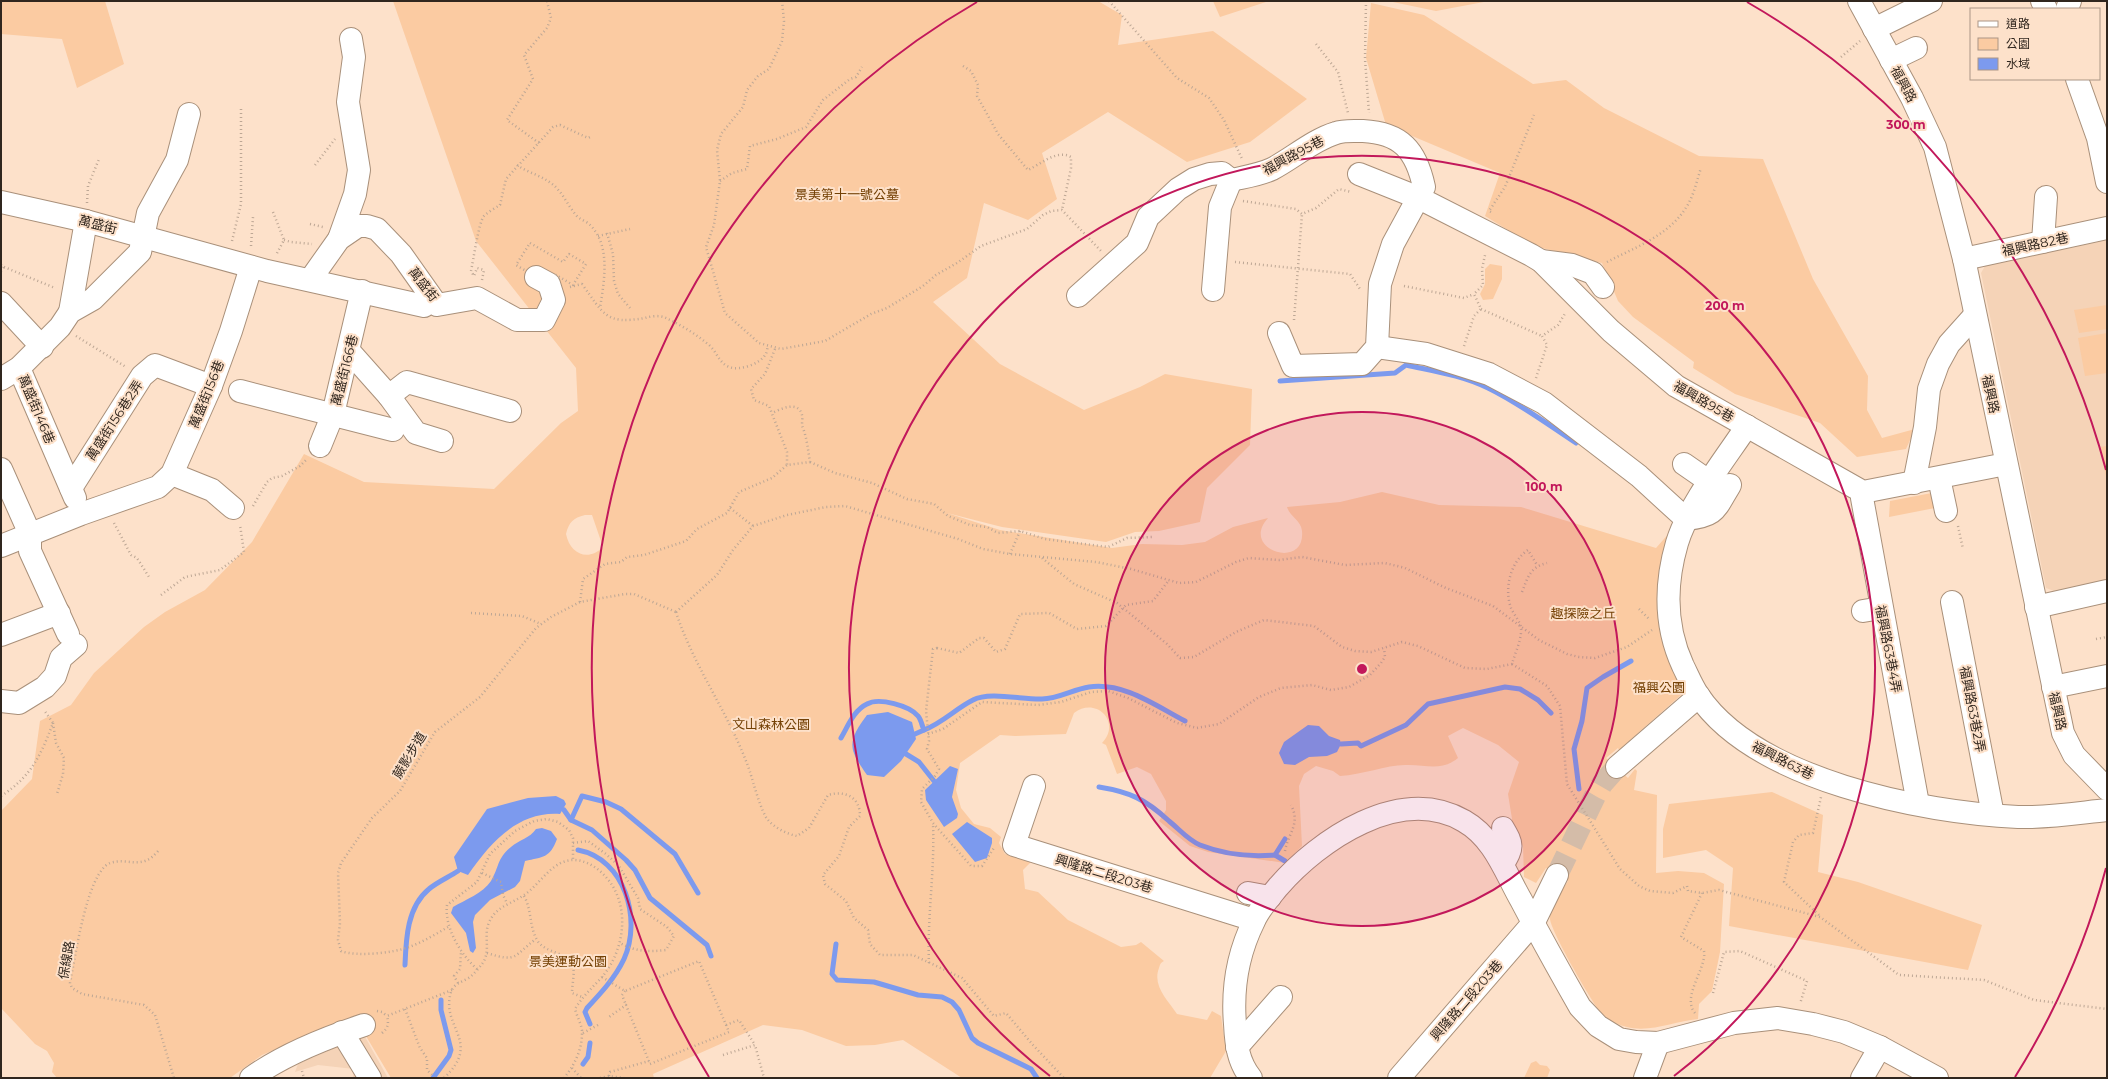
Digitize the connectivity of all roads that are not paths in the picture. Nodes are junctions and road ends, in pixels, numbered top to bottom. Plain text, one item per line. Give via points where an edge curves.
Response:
1 (1859, 1) edge
2 (1931, 1) edge
3 (1874, 29) junction
4 (351, 39) dead end
5 (1916, 48) dead end
6 (1891, 60) junction
7 (2077, 80) edge
8 (189, 114) dead end
9 (2103, 137) edge
10 (1240, 178) junction
11 (2107, 182) edge
12 (1356, 183) road end
13 (2046, 197) dead end
14 (1419, 198) junction
15 (1, 202) edge
16 (86, 221) junction
17 (2107, 228) edge
18 (143, 236) junction
19 (328, 241) junction
20 (2043, 242) junction
21 (1964, 259) junction
22 (1541, 261) junction
23 (259, 269) junction
24 (536, 277) dead end
25 (310, 280) junction
26 (1598, 280) road end
27 (1212, 290) dead end
28 (362, 291) junction
29 (1078, 296) dead end
30 (1, 303) edge
31 (424, 306) dead end
32 (1975, 315) junction
33 (65, 320) junction
34 (1286, 328) road end
35 (42, 346) junction
36 (1377, 347) junction
37 (350, 351) junction
38 (10, 374) edge
39 (211, 386) junction
40 (240, 391) dead end
41 (389, 396) junction
42 (510, 411) dead end
43 (333, 414) junction
44 (1747, 426) junction
45 (393, 430) dead end
46 (442, 441) dead end
47 (320, 446) road end
48 (1684, 464) dead end
49 (2006, 464) junction
50 (1, 469) edge
51 (172, 474) junction
52 (1939, 478) junction
53 (1914, 483) junction
54 (1720, 484) junction
55 (70, 488) junction
56 (1863, 492) junction
57 (1946, 511) dead end
58 (241, 513) road end
59 (81, 514) junction
60 (1686, 519) junction
61 (30, 534) junction
62 (1, 546) edge
63 (2107, 591) edge
64 (1952, 602) dead end
65 (2036, 607) junction
66 (59, 613) junction
67 (1, 635) edge
68 (2107, 676) edge
69 (2053, 687) junction
70 (1699, 696) junction
71 (1, 701) edge
72 (1617, 767) tunnel mouth
73 (1034, 786) dead end
74 (2107, 789) edge
75 (1918, 804) junction
76 (2107, 810) edge
77 (1993, 815) junction
78 (1503, 828) dead end
79 (1503, 864) junction
80 (1557, 875) tunnel mouth
81 (1248, 893) dead end
82 (1270, 897) junction
83 (1254, 920) junction
84 (1534, 922) junction
85 (1281, 997) dead end
86 (364, 1025) road end
87 (342, 1032) junction
88 (1658, 1043) junction
89 (1237, 1047) junction
90 (1880, 1047) junction
91 (274, 1071) edge
92 (1240, 1075) edge
93 (250, 1078) edge
94 (370, 1078) edge
95 (1399, 1078) edge
96 (1645, 1078) edge
97 (1862, 1078) edge
98 (1937, 1078) edge

1 - 3 street, 福興路
2 - 3 street
3 - 6 street, 福興路
4 - 19 street via 354,58 348,102 349,121 359,170 355,194
5 - 6 street
6 - 21 street, 福興路 via 1935,147
7 - 9 street
8 - 18 street, 萬盛街146巷 via 177,160 148,213
9 - 11 street
10 - 14 street, 福興路95巷 via 1271,170 1336,132 1361,131 1393,136 1409,150 1420,168 1424,186
10 - 27 street via 1220,207
10 - 29 street via 1222,173 1210,174 1194,179 1178,189 1148,217 1137,242
12 - 14 street, 福興路95巷
13 - 20 street
14 - 22 street, 福興路95巷
14 - 36 street, 福興路95巷 via 1393,244 1380,284
15 - 16 street, 萬盛街
16 - 18 street, 萬盛街
16 - 33 street
17 - 20 street, 福興路82巷
18 - 23 street, 萬盛街
18 - 33 street, 萬盛街146巷 via 140,252 93,299
19 - 24 street, 萬盛街 via 358,226 377,229 401,254 437,305 477,298 517,320 544,320 554,300 549,284
19 - 25 street, 萬盛街
20 - 21 street, 福興路82巷
21 - 32 street, 福興路
22 - 26 street via 1572,265
22 - 44 street, 福興路95巷 via 1611,331 1676,386
23 - 25 street, 萬盛街
23 - 39 street, 萬盛街156巷 via 231,331
25 - 28 street, 萬盛街
28 - 31 street, 萬盛街
28 - 37 street, 萬盛街166巷
30 - 35 street
32 - 49 street, 福興路
32 - 53 street via 1949,344 1938,364 1929,389 1925,427
33 - 35 street, 萬盛街146巷
34 - 36 street via 1293,366 1362,364
35 - 38 street, 萬盛街146巷
36 - 60 street via 1426,354 1489,374 1544,402 1639,476
37 - 41 street
37 - 43 street, 萬盛街166巷
38 - 55 street, 萬盛街146巷
39 - 51 street, 萬盛街156巷
39 - 55 street, 萬盛街156巷2弄 via 155,365 142,376
40 - 43 street
41 - 42 street via 407,382
41 - 46 street via 416,433
43 - 45 street
43 - 47 street, 萬盛街166巷
44 - 54 street, 福興路63巷
44 - 56 street, 福興路95巷
48 - 54 street
49 - 52 street
49 - 65 street, 福興路
50 - 61 street
51 - 58 street via 212,490
51 - 59 street, 萬盛街156巷 via 158,487
52 - 53 street
52 - 57 street
53 - 56 street
54 - 60 street, 福興路63巷
55 - 59 street
56 - 75 street, 福興路63巷4弄 via 1872,610
59 - 61 street, 萬盛街156巷
60 - 70 street, 福興路63巷 via 1672,564 1668,605 1669,629 1677,653
61 - 62 street, 萬盛街156巷
61 - 66 street via 30,551
63 - 65 street
64 - 77 street, 福興路63巷2弄
65 - 69 street, 福興路
66 - 67 street
66 - 71 street via 72,640 61,658 55,676 45,687 19,703
68 - 69 street
69 - 74 street, 福興路 via 2063,733 2074,755
70 - 72 street
70 - 75 street, 福興路63巷 via 1718,718 1744,740 1771,757 1826,782
73 - 83 street, 興隆路二段203巷 via 1014,845
75 - 77 street, 福興路63巷 via 1959,813
76 - 77 street, 福興路63巷 via 2028,817
78 - 79 street via 1511,849
79 - 82 street via 1489,842 1464,821 1434,810 1404,810 1381,816 1336,836 1295,868
79 - 84 street
80 - 84 street, 興隆路二段203巷
81 - 82 street
82 - 83 street
83 - 89 street via 1238,964 1233,1004
84 - 88 street via 1580,1007 1598,1026 1619,1040
84 - 95 street, 興隆路二段203巷
85 - 89 street
86 - 87 street
87 - 91 street
87 - 94 street
88 - 90 street via 1710,1028 1778,1018 1844,1032
88 - 96 street
89 - 92 street
90 - 97 street
90 - 98 street
91 - 93 street

